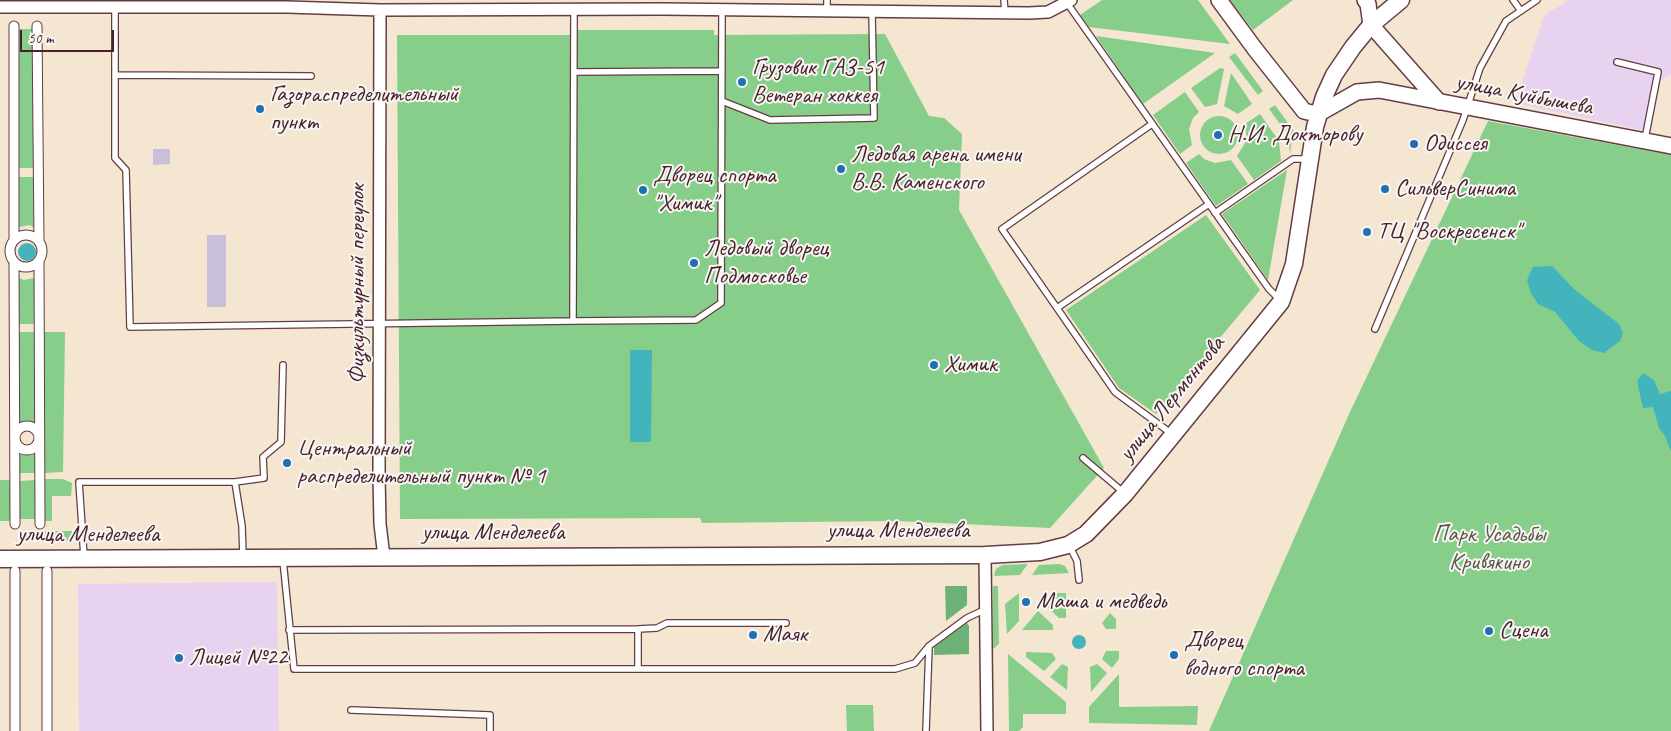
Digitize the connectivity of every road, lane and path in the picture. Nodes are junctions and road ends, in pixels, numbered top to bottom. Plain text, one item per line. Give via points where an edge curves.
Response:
1 (1004, 0) edge
2 (1219, 0) edge
3 (1365, 0) edge
4 (1400, 0) edge
5 (1514, 0) edge
6 (1537, 0) edge
7 (1069, 2) edge
8 (287, 3) edge
9 (120, 5) edge
10 (662, 5) edge
11 (827, 6) edge
12 (0, 7) edge
13 (380, 10) junction
14 (722, 10) junction
15 (574, 11) junction
16 (1521, 11) junction
17 (872, 12) junction
18 (1004, 13) junction
19 (1371, 25) junction
20 (14, 26) dead end
21 (37, 26) dead end
22 (1617, 62) dead end
23 (722, 71) junction
24 (574, 72) junction
25 (115, 76) junction
26 (310, 76) dead end
27 (722, 101) junction
28 (1439, 102) junction
29 (1467, 107) junction
30 (1318, 114) junction
31 (1152, 124) junction
32 (1645, 142) junction
33 (1671, 146) edge
34 (1310, 159) junction
35 (1209, 204) junction
36 (1216, 213) junction
37 (14, 240) junction
38 (40, 241) junction
39 (14, 262) junction
40 (39, 262) junction
41 (1282, 302) junction
42 (1057, 308) junction
43 (573, 321) junction
44 (378, 323) junction
45 (1375, 329) dead end
46 (283, 365) dead end
47 (1173, 436) junction
48 (16, 437) junction
49 (39, 437) junction
50 (1083, 458) dead end
51 (235, 482) junction
52 (1125, 494) junction
53 (15, 524) dead end
54 (40, 524) dead end
55 (1068, 545) junction
56 (985, 555) junction
57 (243, 558) junction
58 (283, 558) junction
59 (384, 558) junction
60 (0, 559) edge
61 (84, 559) junction
62 (47, 570) dead end
63 (15, 571) dead end
64 (1079, 580) dead end
65 (986, 609) junction
66 (786, 623) dead end
67 (638, 629) junction
68 (289, 630) junction
69 (929, 646) junction
70 (638, 669) junction
71 (351, 710) dead end
72 (15, 731) edge
73 (47, 731) edge
74 (490, 731) edge
75 (926, 731) edge
76 (986, 731) edge

1 - 18 lane
2 - 30 street via 1304,111
3 - 19 street
4 - 19 main road, улица Лермонтова
5 - 16 lane
6 - 16 lane
7 - 18 street via 1048,12
7 - 31 lane
8 - 9 street
8 - 13 street
9 - 12 street
9 - 25 lane
10 - 14 street
10 - 15 street
11 - 14 street
11 - 17 street
13 - 15 street
13 - 44 street, Физкультурный переулок
14 - 23 lane
15 - 24 lane
16 - 29 lane via 1506,21 1480,68
17 - 18 street
17 - 27 lane via 874,118 770,120
19 - 28 street, улица Куйбышева
19 - 30 main road, улица Лермонтова via 1334,75
20 - 37 street
21 - 38 street
22 - 32 lane via 1658,72
23 - 24 lane
23 - 27 lane
24 - 43 lane
25 - 26 lane
25 - 44 lane via 115,158 126,170 130,327
27 - 43 lane via 721,303 696,320
28 - 29 street, улица Куйбышева
28 - 30 street via 1366,90 1346,97
29 - 32 street, улица Куйбышева
29 - 45 lane
30 - 34 main road, улица Лермонтова
31 - 35 lane
31 - 42 lane via 1002,229
32 - 33 street, улица Куйбышева
34 - 36 lane via 1293,159
34 - 41 main road, улица Лермонтова via 1294,264
35 - 36 lane
35 - 42 lane
36 - 41 lane via 1269,289
37 - 38 street via 27,235
37 - 39 street via 10,248
38 - 40 street via 43,252
39 - 40 street via 24,268
39 - 48 street
40 - 49 street
41 - 47 main road, улица Лермонтова
42 - 47 lane via 1115,392
43 - 44 lane
44 - 59 street, Физкультурный переулок via 380,524
46 - 51 lane via 282,442 263,457 264,478
47 - 52 main road, улица Лермонтова
48 - 49 street via 22,427 30,426
48 - 49 street via 18,445 27,450 37,445
48 - 53 street
49 - 54 street
50 - 52 lane
51 - 57 lane
51 - 61 lane via 79,482
52 - 55 main road, улица Лермонтова via 1086,534
55 - 56 main road, улица Лермонтова via 1040,552
55 - 64 lane via 1078,561
56 - 59 main road, улица Менделеева
56 - 65 street
57 - 58 main road, улица Менделеева
57 - 61 main road, улица Менделеева
58 - 59 main road, улица Менделеева
58 - 68 lane
60 - 61 main road, улица Менделеева
62 - 73 street
63 - 72 street
65 - 69 lane via 967,618
65 - 76 street
66 - 67 lane via 667,623 657,628
67 - 68 lane
67 - 70 lane
68 - 70 lane via 294,669
69 - 70 lane via 915,663 894,669
69 - 75 lane
71 - 74 lane via 490,715

